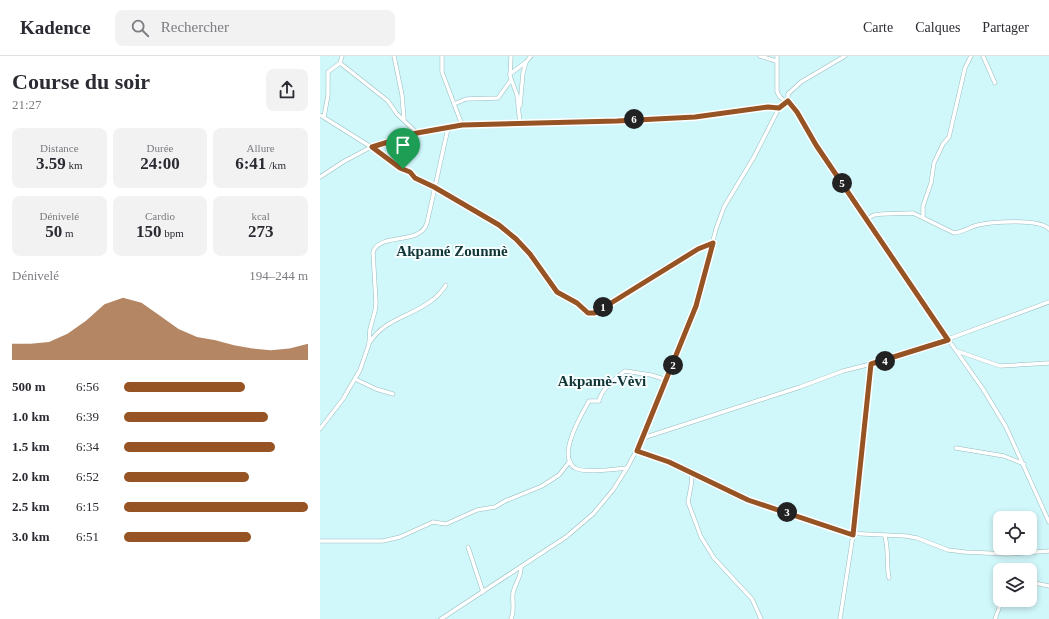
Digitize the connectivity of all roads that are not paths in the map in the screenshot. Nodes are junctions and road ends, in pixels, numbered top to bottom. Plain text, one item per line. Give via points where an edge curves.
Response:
1 (342, 56) edge
2 (394, 56) edge
3 (442, 56) edge
4 (511, 56) edge
5 (531, 56) edge
6 (760, 56) edge
7 (777, 56) edge
8 (845, 56) edge
9 (971, 56) edge
10 (983, 56) edge
11 (776, 61) junction
12 (526, 62) junction
13 (340, 63) junction
14 (510, 74) junction
15 (511, 80) junction
16 (995, 83) dead end
17 (787, 101) junction
18 (454, 104) junction
19 (779, 108) junction
20 (520, 109) junction
21 (320, 115) edge
22 (324, 117) junction
23 (404, 120) junction
24 (520, 123) junction
25 (462, 125) junction
26 (448, 128) junction
27 (417, 133) junction
28 (372, 147) junction
29 (320, 177) edge
30 (434, 187) junction
31 (923, 217) junction
32 (867, 219) junction
33 (1049, 229) edge
34 (713, 243) junction
35 (446, 285) dead end
36 (1049, 302) edge
37 (948, 340) junction
38 (369, 344) junction
39 (956, 351) junction
40 (871, 364) junction
41 (1049, 364) edge
42 (355, 379) junction
43 (667, 380) junction
44 (393, 394) dead end
45 (320, 429) edge
46 (643, 438) junction
47 (956, 448) dead end
48 (637, 451) junction
49 (570, 461) junction
50 (1024, 464) junction
51 (627, 468) junction
52 (692, 474) junction
53 (1049, 522) edge
54 (853, 535) junction
55 (885, 536) junction
56 (320, 541) edge
57 (468, 547) dead end
58 (1049, 551) edge
59 (521, 568) junction
60 (889, 578) dead end
61 (1037, 583) edge
62 (1049, 586) edge
63 (483, 592) junction
64 (999, 607) edge
65 (441, 619) edge
66 (511, 619) edge
67 (761, 619) edge
68 (840, 619) edge
69 (995, 619) edge

1 - 13 street
2 - 23 street
3 - 18 street via 442,72
4 - 14 street
5 - 12 street
6 - 11 street
7 - 11 street
8 - 17 street via 797,85 788,94
9 - 31 street via 965,68 949,137 934,163 931,183 923,206
10 - 16 street
11 - 17 street via 777,92
12 - 14 street
12 - 20 street
13 - 22 street via 328,72 328,95
13 - 23 street via 383,98
14 - 15 street
15 - 18 street via 498,98 466,99
15 - 20 street via 518,95
17 - 19 street
17 - 32 street via 797,112 816,145
18 - 25 street
19 - 24 street via 768,107 695,117
19 - 34 street via 724,207
20 - 24 street
21 - 22 street
22 - 28 street
23 - 27 street
24 - 25 street
25 - 26 street
26 - 27 street
26 - 30 street
27 - 28 street
28 - 29 street
28 - 30 street via 415,178
30 - 34 street via 499,225 530,254 557,292 591,314 698,249
30 - 38 street via 424,230 374,248 376,303
31 - 32 street via 906,212 874,215
31 - 33 street via 954,233 976,225 1002,222 1042,224
32 - 37 street
34 - 43 street via 696,306
35 - 38 street via 430,302 386,324
36 - 37 street
37 - 39 street
37 - 40 street
38 - 42 street
39 - 41 street via 1000,366
39 - 50 street via 1006,427
40 - 46 street
40 - 54 street
42 - 44 street
42 - 45 street
43 - 46 street
43 - 49 street via 625,371 616,378 600,396 599,401 589,401 576,423 571,437
46 - 48 street
47 - 50 street via 1004,456
48 - 51 street
48 - 52 street
49 - 51 street via 579,470 606,471
49 - 56 street via 556,478 542,486 496,507 477,510 446,524 433,522 400,537 383,541
50 - 53 street
51 - 59 street via 593,514 566,537
52 - 54 street via 748,500
52 - 67 street via 688,502 701,537 714,558 752,599
54 - 55 street
54 - 68 street
55 - 58 street via 917,538 935,546 965,552 1008,554
55 - 60 street
57 - 63 street
59 - 63 street
59 - 66 street via 513,593 514,611
61 - 62 street
63 - 65 street
64 - 69 street

